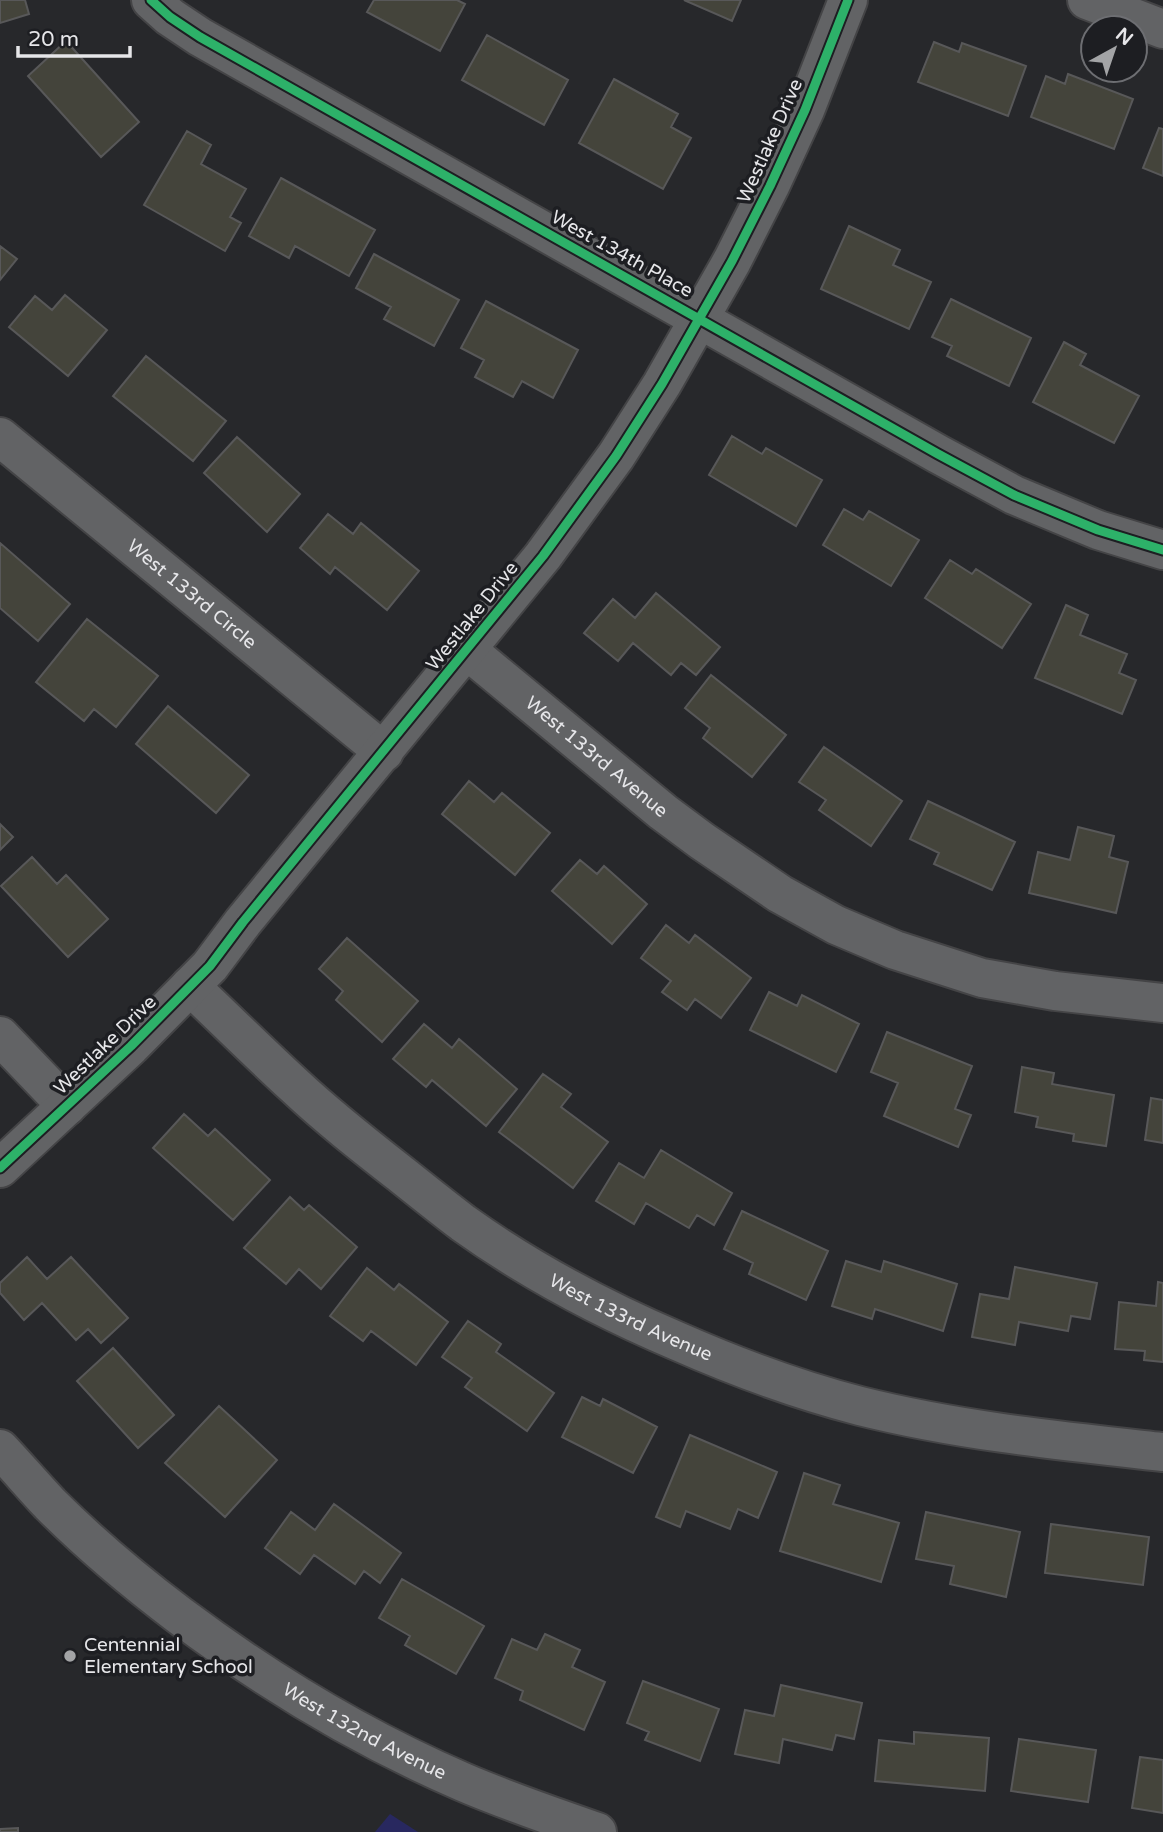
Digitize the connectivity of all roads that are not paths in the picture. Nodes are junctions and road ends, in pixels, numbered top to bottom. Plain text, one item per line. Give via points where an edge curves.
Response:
1 (151, 0) edge
2 (848, 0) edge
3 (1087, 0) edge
4 (1163, 29) edge
5 (700, 318) junction
6 (0, 437) edge
7 (1163, 550) edge
8 (467, 650) junction
9 (384, 752) junction
10 (190, 986) junction
11 (1163, 1003) edge
12 (0, 1036) edge
13 (67, 1106) junction
14 (0, 1168) edge
15 (0, 1449) edge
16 (1163, 1452) edge
17 (597, 1832) edge

1 - 5 street, West 134th Place via 200,37
2 - 5 street, Westlake Drive via 770,186
3 - 4 street
5 - 7 street, West 134th Place via 1014,495 1098,530
5 - 8 street, Westlake Drive via 616,456
6 - 9 street, West 133rd Circle
8 - 9 street, Westlake Drive
8 - 11 street, West 133rd Avenue via 663,812 780,894 836,925 982,978
9 - 10 street, Westlake Drive
10 - 13 street, Westlake Drive
10 - 16 street, West 133rd Avenue via 342,1127 463,1222 558,1284 620,1316 762,1376 860,1406 938,1423
12 - 13 street
13 - 14 street, Westlake Drive
15 - 17 street, West 132nd Avenue via 110,1559 263,1675 399,1752 503,1799

